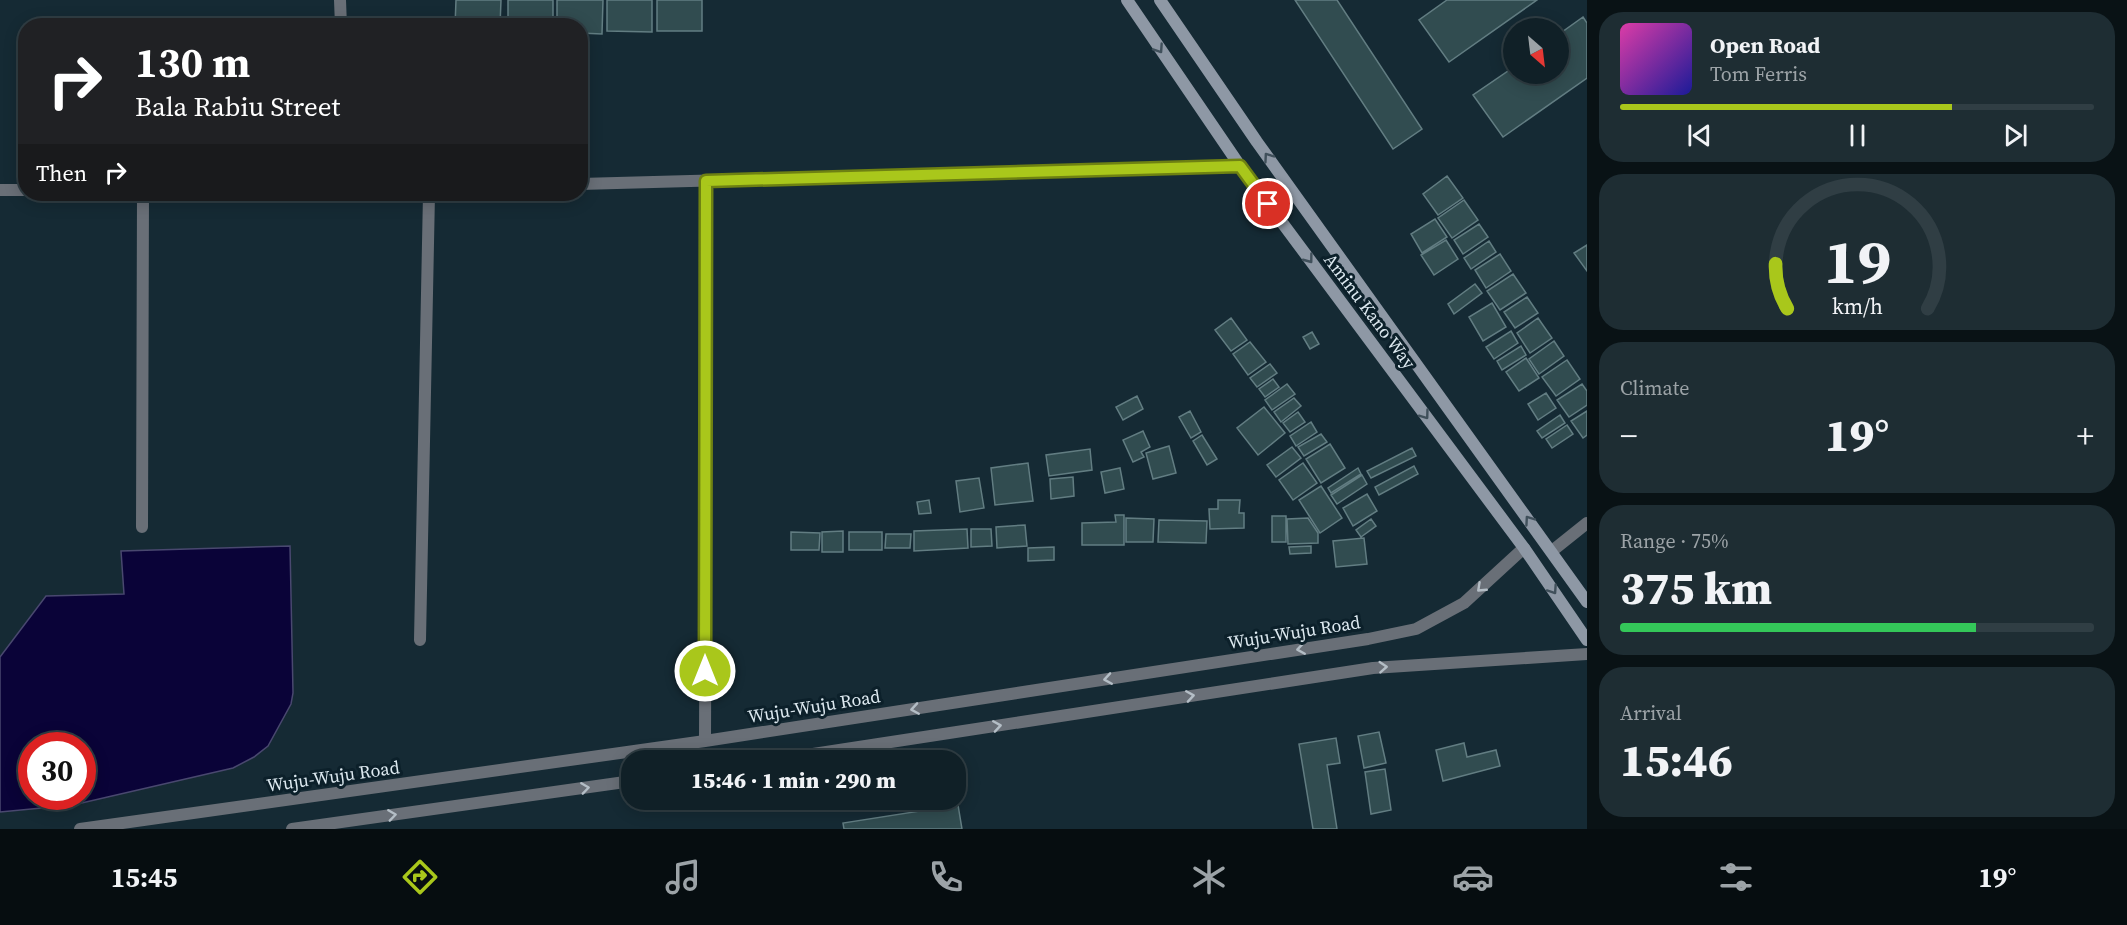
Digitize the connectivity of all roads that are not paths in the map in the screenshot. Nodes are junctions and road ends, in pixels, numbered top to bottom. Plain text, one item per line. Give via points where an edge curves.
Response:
1 (340, 0) edge
2 (1127, 0) edge
3 (1160, 0) edge
4 (341, 18) edge
5 (1240, 166) junction
6 (706, 181) junction
7 (588, 184) edge
8 (0, 190) edge
9 (18, 190) edge
10 (143, 201) edge
11 (429, 201) edge
12 (1587, 523) edge
13 (142, 527) dead end
14 (1524, 548) junction
15 (1551, 551) junction
16 (1587, 602) edge
17 (420, 640) dead end
18 (1587, 640) edge
19 (1587, 654) edge
20 (705, 741) junction
21 (839, 750) edge
22 (621, 783) edge
23 (80, 829) edge
24 (292, 829) edge

1 - 4 street
2 -> 5 main road, Aminu Kano Way
15 -> 3 main road, Aminu Kano Way via 1278,172
5 - 6 street
5 -> 14 main road, Aminu Kano Way
6 - 7 street
6 - 20 street
8 - 9 street
10 - 13 street
11 - 17 street
12 - 15 street
14 -> 18 main road, Aminu Kano Way
14 -> 20 street, Wuju-Wuju Road via 1464,603 1416,629
15 - 16 main road, Aminu Kano Way
21 -> 19 street via 1373,668
20 - 23 street, Wuju-Wuju Road
24 -> 22 street

